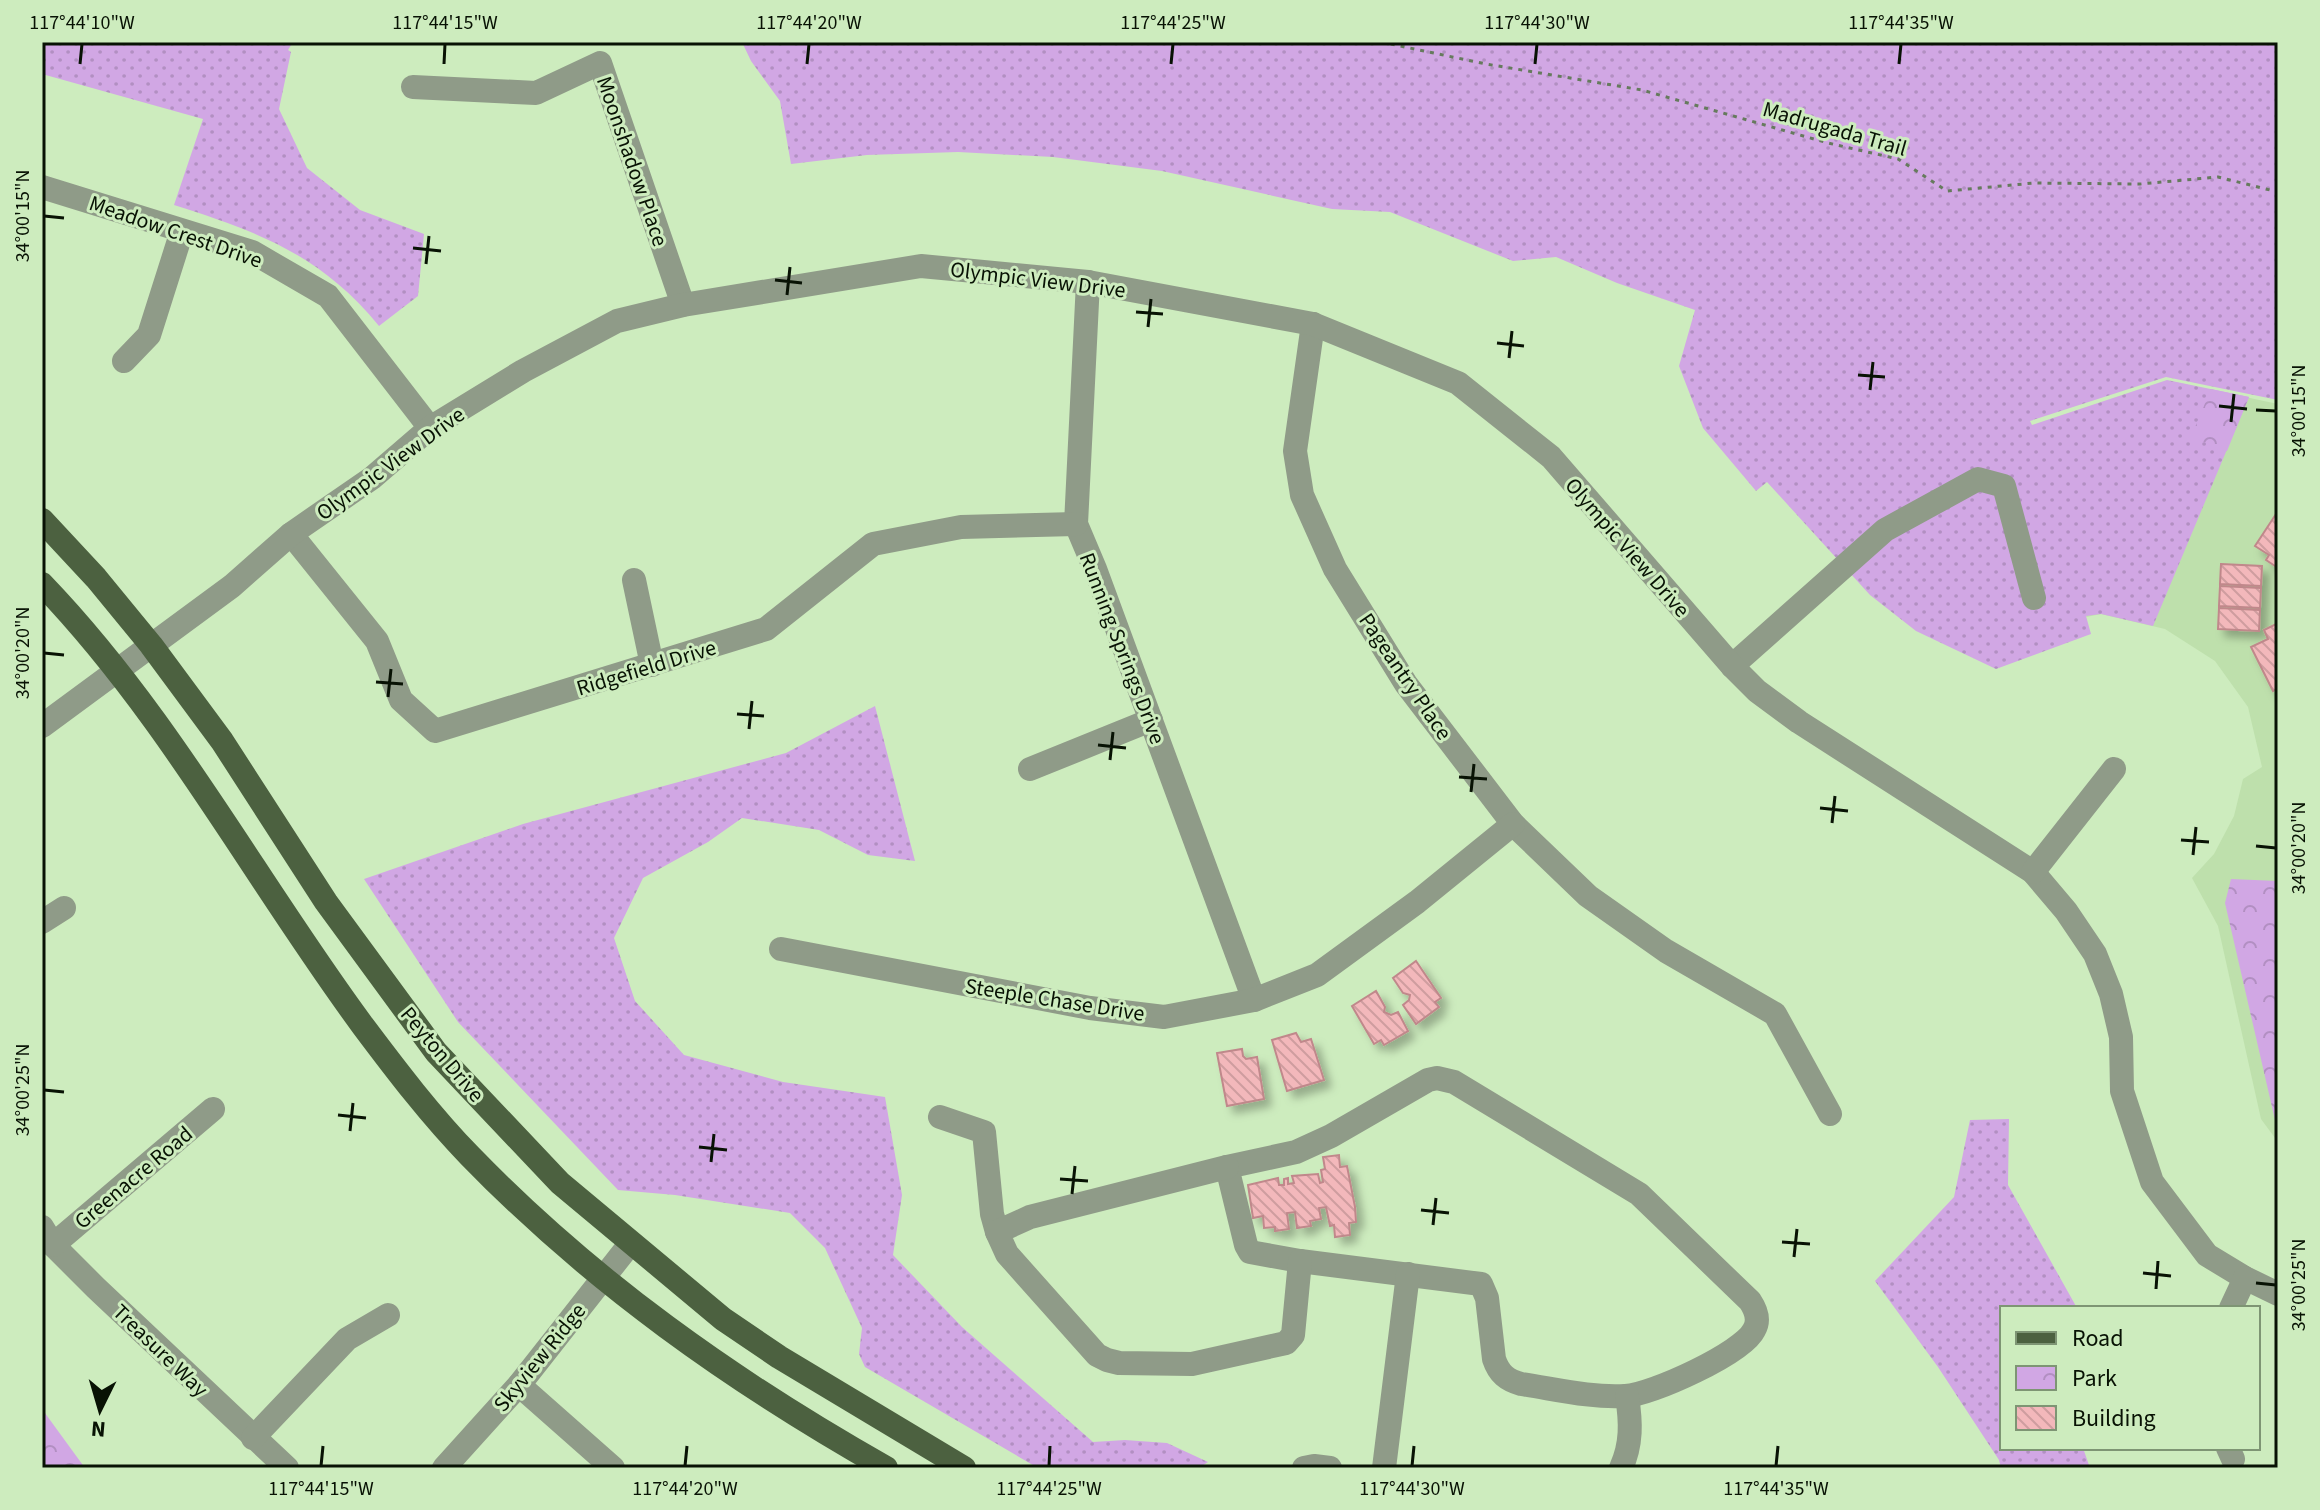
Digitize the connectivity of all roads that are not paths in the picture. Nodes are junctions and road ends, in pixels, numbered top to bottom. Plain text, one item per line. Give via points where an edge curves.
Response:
1 (413, 87) dead end
2 (42, 187) edge
3 (182, 231) junction
4 (1088, 282) junction
5 (683, 305) junction
6 (1313, 324) junction
7 (124, 361) dead end
8 (430, 428) junction
9 (42, 520) edge
10 (1076, 524) junction
11 (291, 534) junction
12 (634, 580) dead end
13 (42, 584) edge
14 (2034, 598) dead end
15 (151, 645) junction
16 (652, 665) junction
17 (1732, 666) junction
18 (116, 671) junction
19 (1151, 720) junction
20 (42, 726) edge
21 (1030, 769) dead end
22 (2114, 769) dead end
23 (1513, 824) junction
24 (2033, 872) junction
25 (64, 908) dead end
26 (42, 922) edge
27 (781, 949) dead end
28 (1254, 1000) junction
29 (213, 1109) dead end
30 (1830, 1114) dead end
31 (940, 1117) dead end
32 (1227, 1167) junction
33 (997, 1232) junction
34 (47, 1236) edge
35 (630, 1244) junction
36 (1300, 1261) junction
37 (1408, 1274) junction
38 (2245, 1278) junction
39 (601, 1279) junction
40 (2278, 1294) edge
41 (2232, 1306) edge
42 (388, 1315) dead end
43 (519, 1385) junction
44 (1627, 1396) junction
45 (253, 1438) junction
46 (287, 1468) edge
47 (444, 1468) edge
48 (613, 1468) edge
49 (886, 1468) edge
50 (964, 1468) edge
51 (1304, 1468) edge
52 (1330, 1468) edge
53 (1384, 1468) edge
54 (1621, 1468) edge

1 - 5 street, Moonshadow Place via 536,93 600,63
2 - 3 street, Meadow Crest Drive
3 - 7 street via 149,335
3 - 8 street, Meadow Crest Drive via 252,252 328,296
4 - 5 street, Olympic View Drive via 921,266
4 - 6 street, Olympic View Drive
4 - 10 street, Running Springs Drive
5 - 8 street, Olympic View Drive via 617,321
6 - 17 street, Olympic View Drive via 1458,383 1551,457
6 - 23 street, Pageantry Place via 1295,451 1302,495 1335,569 1406,684
8 - 11 street, Olympic View Drive via 372,478
9 - 15 main road, Peyton Drive
10 - 16 street, Ridgefield Drive via 961,527 873,544 766,629
10 - 19 street, Running Springs Drive
11 - 15 street, Olympic View Drive via 232,586
11 - 16 street, Ridgefield Drive via 377,641 401,700 435,731
12 - 16 street
13 - 18 main road, Peyton Drive
14 - 17 street via 2004,486 1978,479 1885,530
15 - 18 street, Olympic View Drive
15 - 35 main road, Peyton Drive via 222,741 326,902 436,1052 560,1183
17 - 24 street, Olympic View Drive via 1799,722
18 - 20 street, Olympic View Drive
18 - 39 main road, Peyton Drive via 414,1091 468,1155
19 - 21 street
19 - 28 street, Running Springs Drive
22 - 24 street
23 - 28 street, Steeple Chase Drive via 1317,975
23 - 30 street, Pageantry Place via 1588,896 1666,951 1775,1014
24 - 38 street, Olympic View Drive via 2095,954 2111,994 2121,1037 2122,1091 2152,1182 2207,1255
25 - 26 street
27 - 28 street, Steeple Chase Drive via 1090,1008 1164,1017
29 - 34 street, Greenacre Road
31 - 33 street via 984,1132
32 - 33 street via 1030,1217
32 - 36 street via 1250,1252
32 - 44 street via 1296,1152 1428,1080 1454,1082 1639,1194 1755,1309 1755,1329 1738,1347 1650,1391
33 - 36 street via 1007,1254 1097,1355 1119,1363 1192,1364 1286,1343 1293,1335
34 - 45 street, Treasure Way
35 - 39 street, Skyview Ridge
35 - 50 main road, Peyton Drive via 779,1357
36 - 37 street
37 - 44 street via 1485,1288 1494,1359 1509,1381
37 - 53 street
38 - 40 street, Olympic View Drive
38 - 41 street
39 - 43 street, Skyview Ridge
39 - 49 main road, Peyton Drive via 688,1345
42 - 45 street via 347,1339
43 - 47 street, Skyview Ridge
43 - 48 street
44 - 54 street via 1631,1433
45 - 46 street, Treasure Way
51 - 52 street

